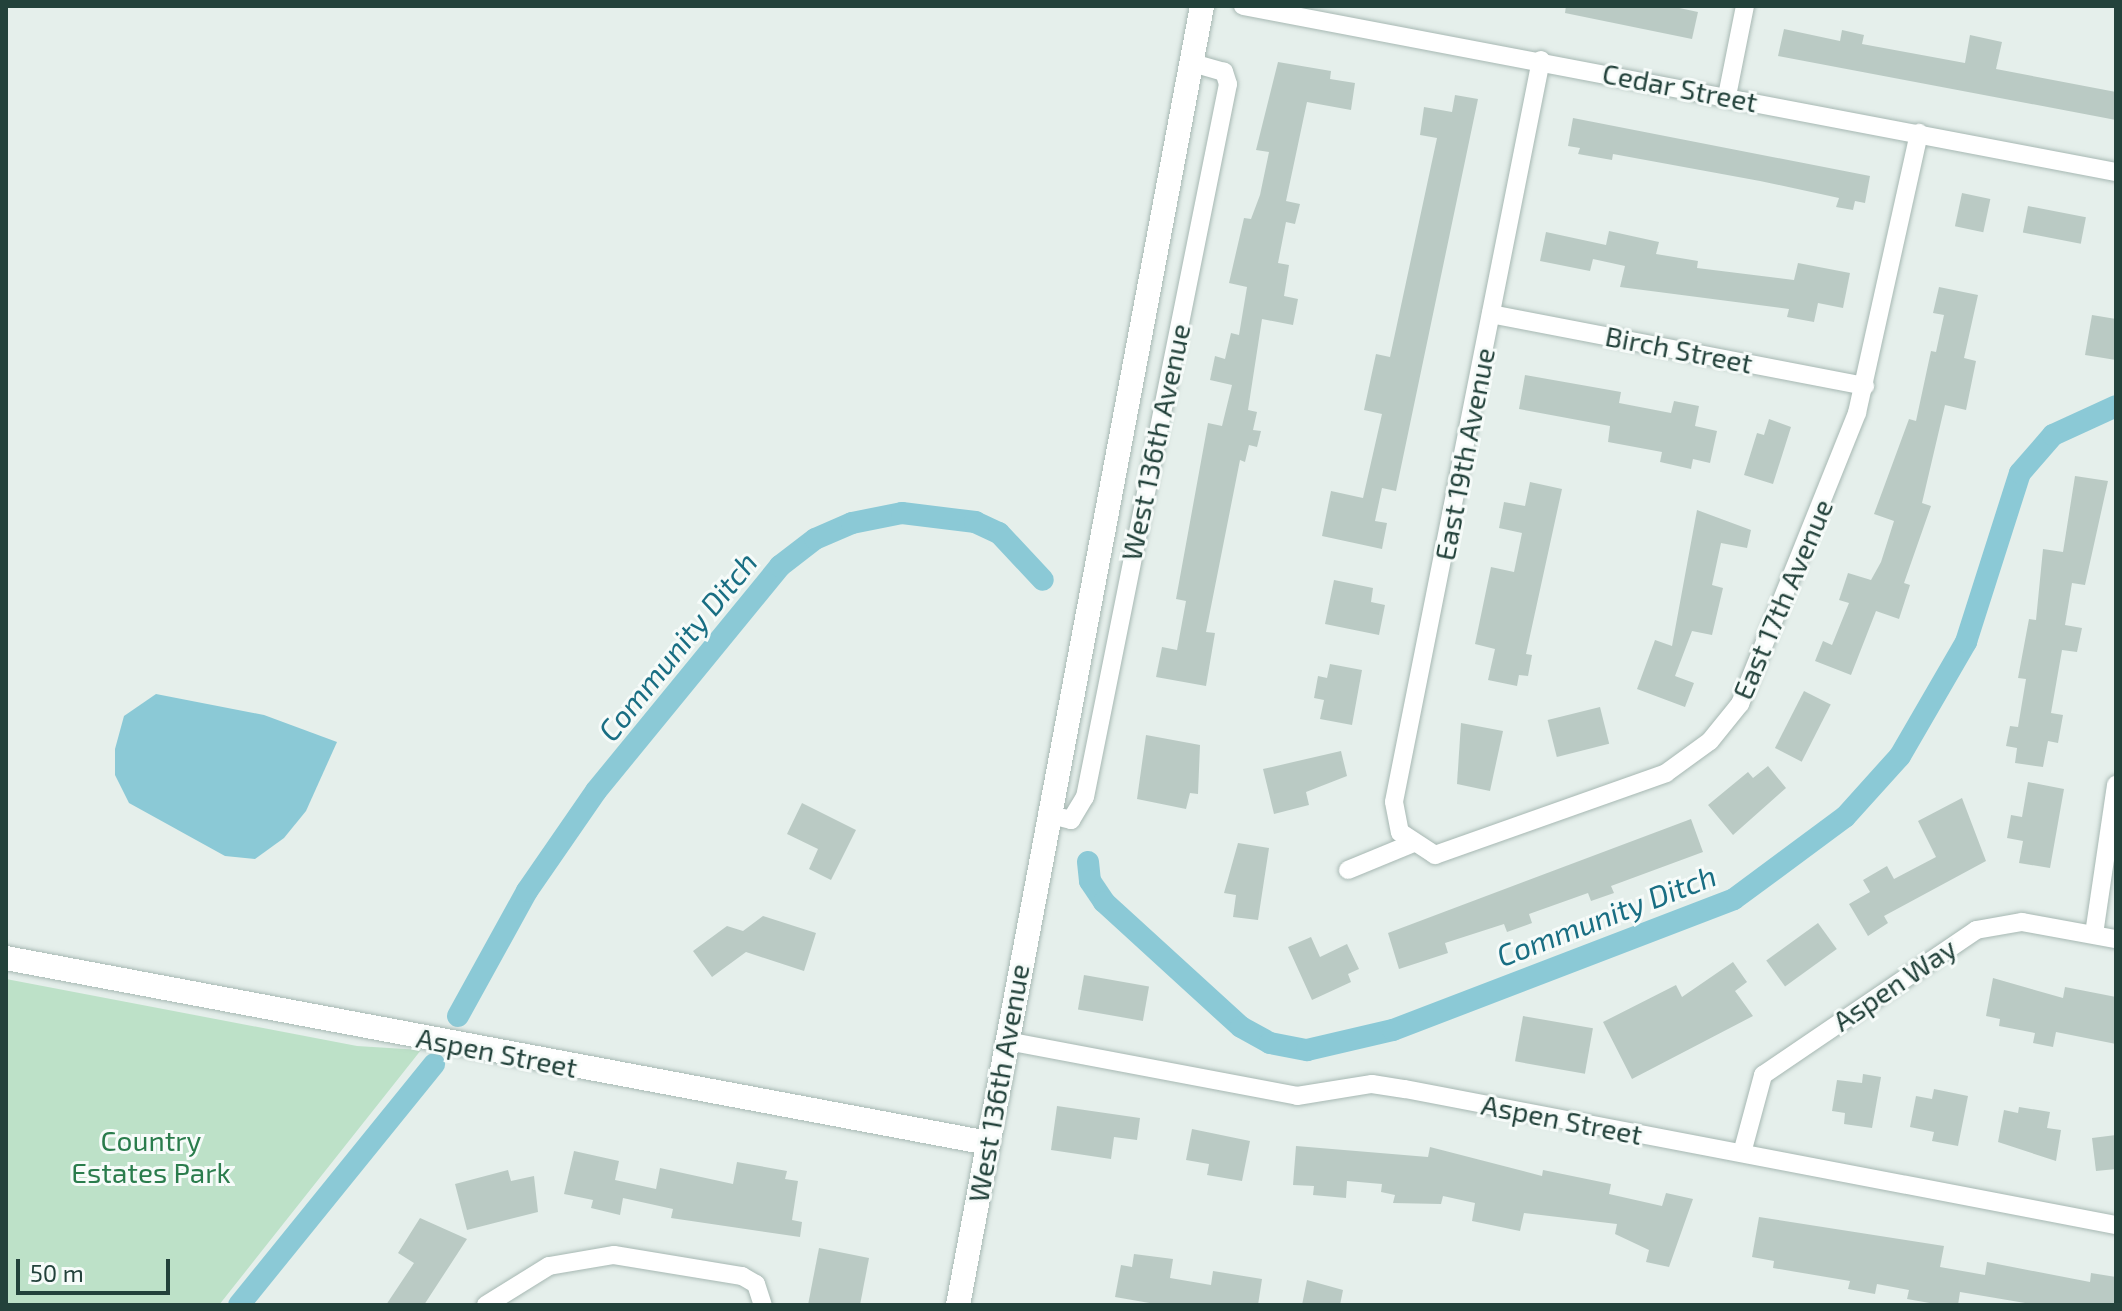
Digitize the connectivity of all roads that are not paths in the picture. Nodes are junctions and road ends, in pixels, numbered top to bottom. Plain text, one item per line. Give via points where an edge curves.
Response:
1 (1202, 6) edge
2 (1243, 6) edge
3 (1745, 6) edge
4 (1541, 60) junction
5 (1190, 62) junction
6 (1727, 96) junction
7 (1919, 133) junction
8 (2116, 172) edge
9 (1491, 314) junction
10 (1865, 386) junction
11 (2116, 785) edge
12 (1047, 814) junction
13 (1411, 844) junction
14 (1348, 870) dead end
15 (2094, 934) junction
16 (2116, 939) edge
17 (6, 958) edge
18 (1007, 1041) junction
19 (988, 1143) junction
20 (1742, 1153) junction
21 (2116, 1225) edge
22 (486, 1305) edge
23 (763, 1305) edge
24 (958, 1305) edge

1 - 5 main road, West 136th Avenue
2 - 4 street, Cedar Street
3 - 6 street
4 - 6 street, Cedar Street
4 - 9 street, East 19th Avenue
5 - 12 main road, West 136th Avenue
5 - 12 street, West 136th Avenue via 1224,72 1228,84 1085,797 1071,820
6 - 7 street, Cedar Street
7 - 8 street, Cedar Street
7 - 10 street, East 17th Avenue
9 - 10 street, Birch Street
9 - 13 street, East 19th Avenue via 1394,802 1400,832
10 - 13 street, East 17th Avenue via 1756,676 1710,741 1666,773 1448,854
11 - 15 street
12 - 18 main road, West 136th Avenue
13 - 14 street
15 - 16 street, Aspen Way
15 - 20 street, Aspen Way via 2022,922 1976,930 1763,1075
17 - 19 main road, Aspen Street
18 - 19 main road, West 136th Avenue
18 - 20 street, Aspen Street via 1297,1096 1363,1085 1405,1089
19 - 24 main road, West 136th Avenue
20 - 21 street, Aspen Street
22 - 23 street via 532,1273 587,1257 645,1259 742,1276 756,1284

